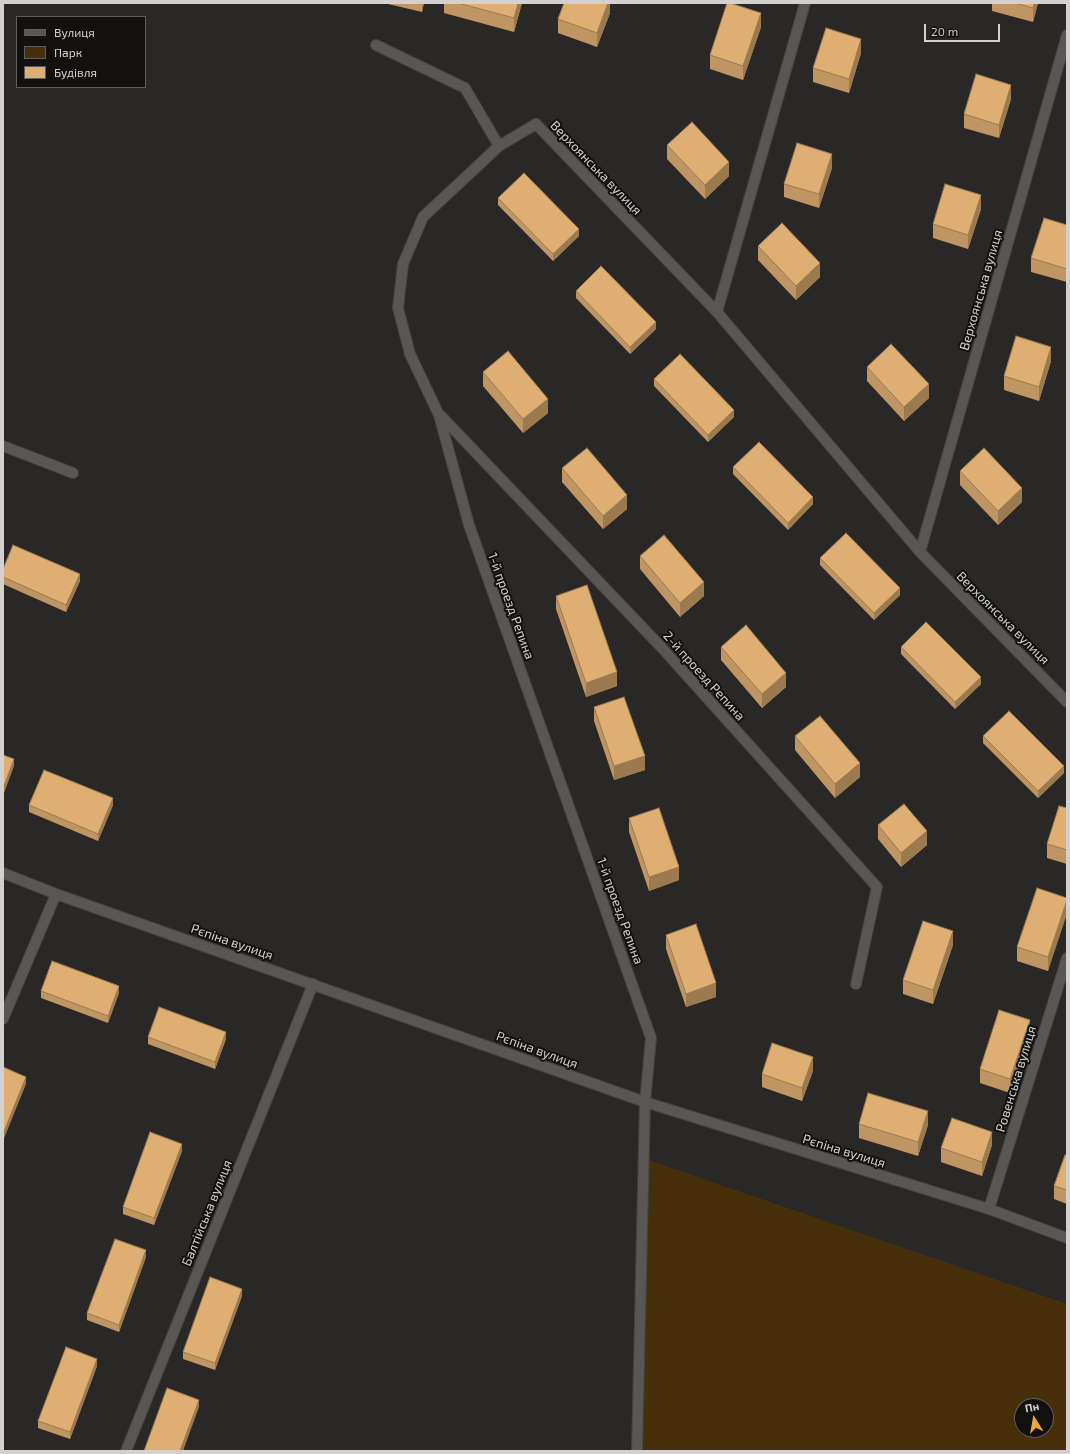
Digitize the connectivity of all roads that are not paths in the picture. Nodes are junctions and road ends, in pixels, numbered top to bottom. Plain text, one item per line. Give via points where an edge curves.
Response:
1 (805, 3) edge
2 (1067, 35) edge
3 (376, 45) dead end
4 (500, 146) junction
5 (716, 312) junction
6 (439, 415) junction
7 (3, 446) edge
8 (73, 473) dead end
9 (920, 552) junction
10 (1067, 702) edge
11 (3, 873) edge
12 (56, 894) junction
13 (1067, 958) edge
14 (313, 984) junction
15 (856, 984) dead end
16 (3, 1019) edge
17 (645, 1102) junction
18 (989, 1209) junction
19 (1067, 1238) edge
20 (126, 1451) edge
21 (637, 1451) edge

1 - 5 street
2 - 9 street, Верхоянська вулиця
3 - 4 street via 465,88
4 - 5 street, Верхоянська вулиця via 536,124
4 - 6 street, 1-й проезд Репина via 423,217 403,264 398,308 410,354
5 - 9 street, Верхоянська вулиця
6 - 15 street, 2-й проезд Репина via 662,648 876,887
6 - 17 street, 1-й проезд Репина via 469,525 651,1038
7 - 8 street
9 - 10 street, Верхоянська вулиця
11 - 12 street, Рєпіна вулиця
12 - 14 street, Рєпіна вулиця
12 - 16 street
13 - 18 street, Ровенська вулиця
14 - 17 street, Рєпіна вулиця
14 - 20 street, Балтійська вулиця
17 - 18 street, Рєпіна вулиця
17 - 21 street, 1-й проезд Репина
18 - 19 street, Рєпіна вулиця

